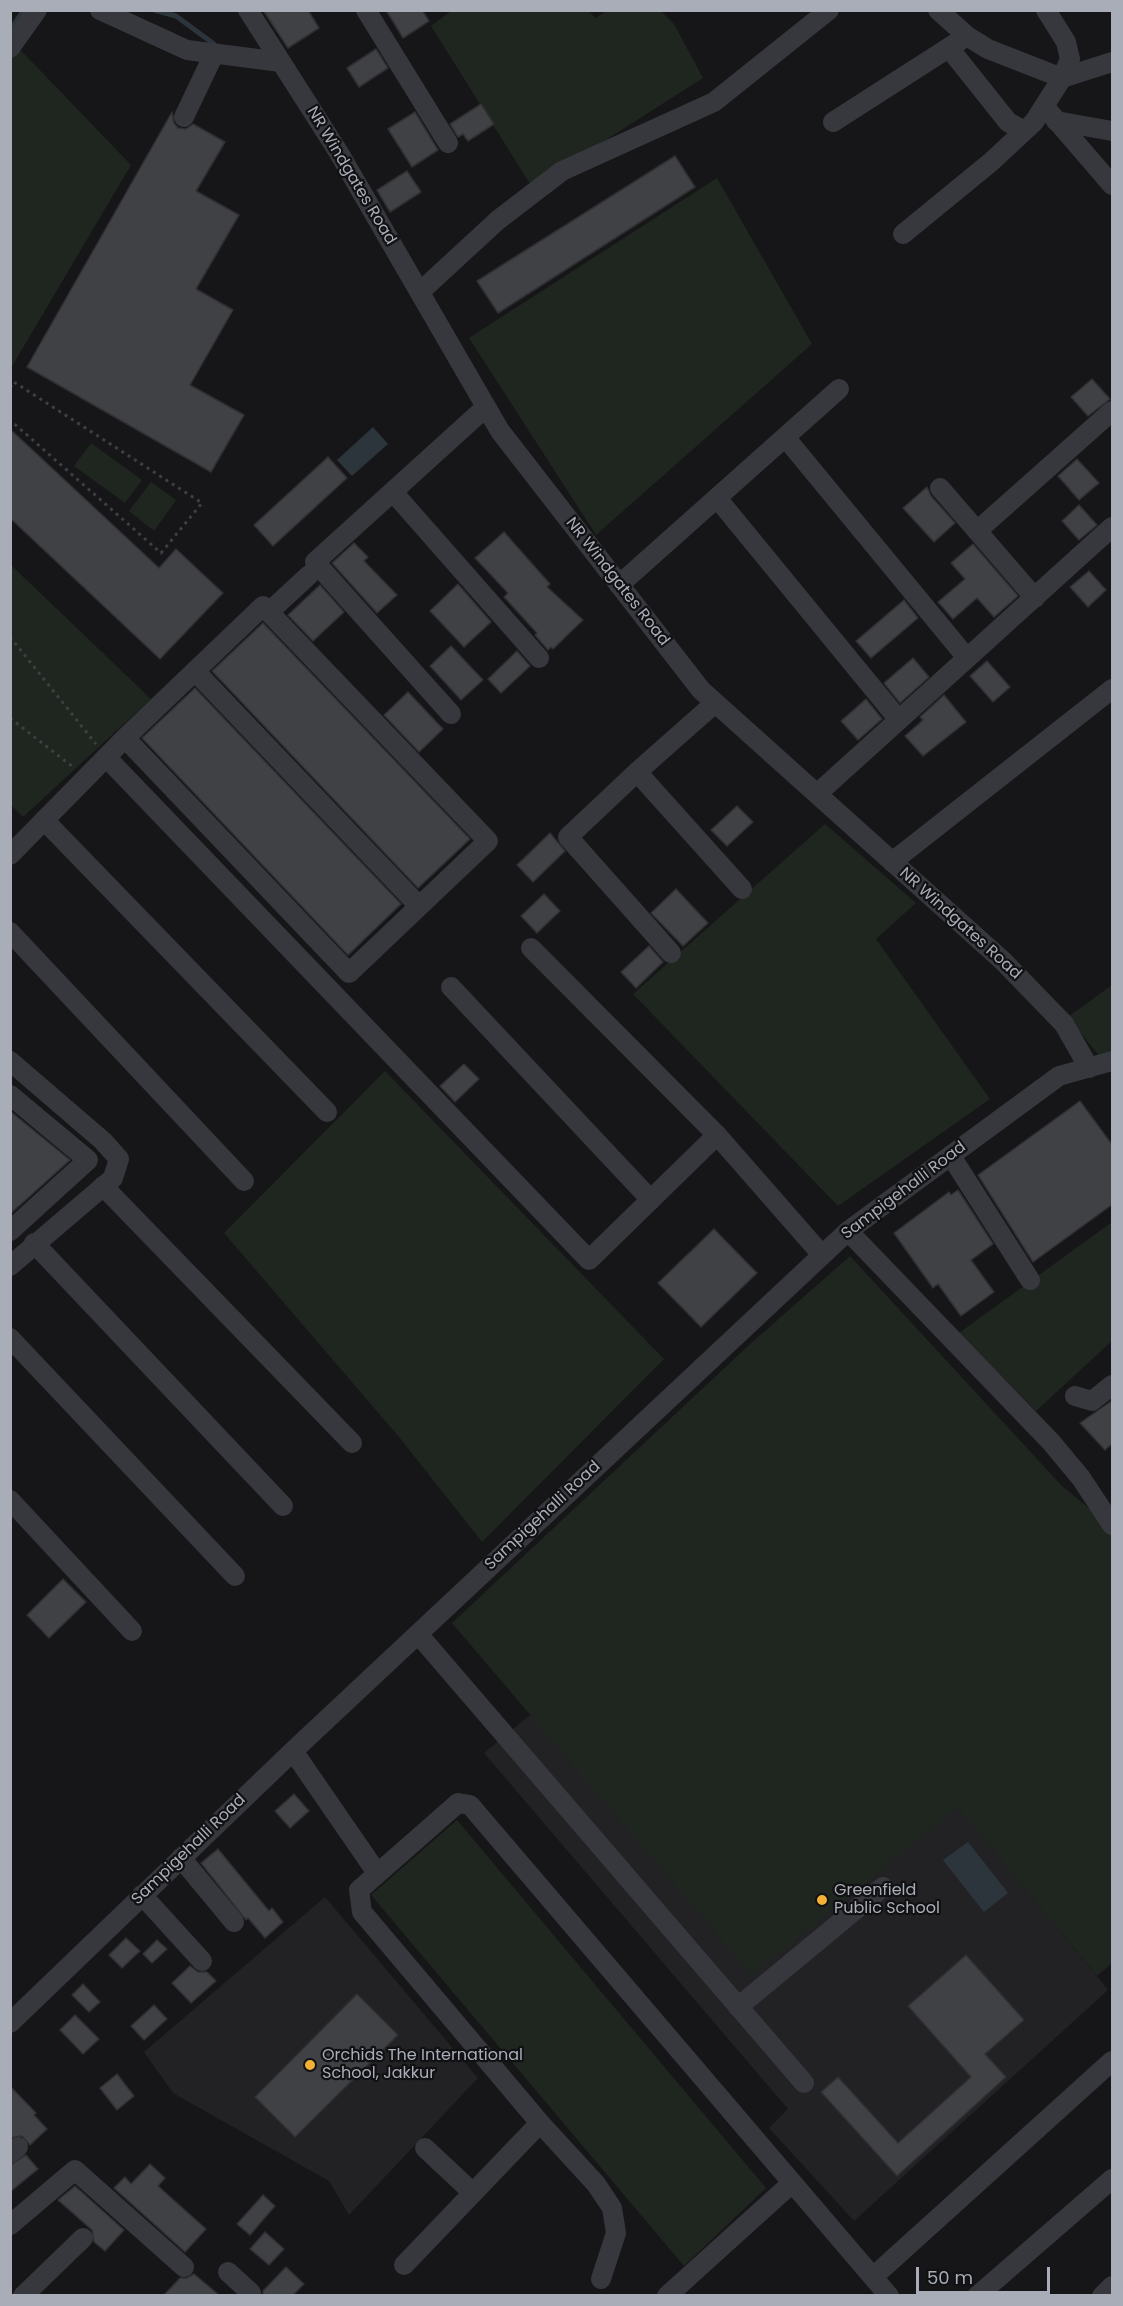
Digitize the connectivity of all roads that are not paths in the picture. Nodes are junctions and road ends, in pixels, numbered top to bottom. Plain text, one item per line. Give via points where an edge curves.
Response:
1 (37, 10) edge
2 (100, 10) edge
3 (248, 10) edge
4 (366, 10) edge
5 (829, 10) edge
6 (938, 10) edge
7 (1046, 10) edge
8 (967, 36) junction
9 (10, 48) edge
10 (949, 48) junction
11 (214, 54) junction
12 (281, 62) junction
13 (1113, 62) edge
14 (1062, 78) junction
15 (1050, 114) junction
16 (184, 117) dead end
17 (833, 122) dead end
18 (1024, 131) junction
19 (1113, 131) edge
20 (448, 143) dead end
21 (1113, 185) edge
22 (903, 234) dead end
23 (421, 291) junction
24 (839, 389) dead end
25 (486, 407) junction
26 (1113, 411) edge
27 (785, 437) junction
28 (940, 488) dead end
29 (393, 492) junction
30 (717, 498) junction
31 (1113, 527) edge
32 (977, 531) junction
33 (309, 575) dead end
34 (619, 585) junction
35 (1035, 598) junction
36 (269, 612) junction
37 (539, 658) dead end
38 (967, 658) junction
39 (195, 671) junction
40 (1113, 689) edge
41 (715, 703) junction
42 (451, 714) dead end
43 (899, 720) junction
44 (125, 738) junction
45 (106, 757) junction
46 (638, 772) junction
47 (817, 795) junction
48 (44, 820) junction
49 (15, 843) edge
50 (892, 862) junction
51 (742, 889) dead end
52 (419, 906) junction
53 (10, 932) edge
54 (531, 948) dead end
55 (671, 953) dead end
56 (451, 987) dead end
57 (10, 1061) edge
58 (1113, 1061) edge
59 (1089, 1068) junction
60 (10, 1095) edge
61 (327, 1113) dead end
62 (717, 1136) junction
63 (951, 1155) junction
64 (244, 1181) dead end
65 (103, 1186) junction
66 (651, 1200) junction
67 (10, 1231) edge
68 (848, 1231) junction
69 (34, 1244) junction
70 (822, 1255) junction
71 (10, 1266) edge
72 (1030, 1280) dead end
73 (11, 1341) edge
74 (1113, 1385) edge
75 (1075, 1395) dead end
76 (352, 1443) dead end
77 (10, 1500) edge
78 (283, 1506) dead end
79 (1113, 1524) edge
80 (235, 1576) dead end
81 (132, 1631) dead end
82 (418, 1634) junction
83 (293, 1751) junction
84 (181, 1858) junction
85 (376, 1874) junction
86 (883, 1887) dead end
87 (142, 1895) junction
88 (234, 1922) dead end
89 (202, 1961) dead end
90 (738, 2007) junction
91 (10, 2023) edge
92 (1113, 2061) edge
93 (804, 2083) dead end
94 (540, 2123) junction
95 (424, 2148) dead end
96 (1113, 2179) edge
97 (792, 2183) junction
98 (472, 2192) junction
99 (10, 2225) edge
100 (83, 2238) dead end
101 (404, 2265) dead end
102 (184, 2267) dead end
103 (228, 2272) dead end
104 (873, 2277) junction
105 (601, 2279) dead end
106 (1113, 2286) edge
107 (23, 2295) edge
108 (249, 2295) edge
109 (667, 2295) edge
110 (886, 2295) edge
111 (977, 2295) edge
112 (1102, 2295) edge

1 - 9 street
2 - 11 street via 187,50
3 - 12 street, NR Windgates Road
4 - 20 street
5 - 23 street via 714,102 562,171 498,220
6 - 8 street
7 - 14 street via 1066,42 1070,59
8 - 10 street
8 - 14 street via 988,49
10 - 17 street
10 - 18 street via 1008,122
11 - 12 street
11 - 16 street
12 - 23 street, NR Windgates Road
13 - 14 street
14 - 15 street
15 - 18 street
15 - 19 street
15 - 21 street
18 - 22 street
23 - 25 street, NR Windgates Road
24 - 27 street
25 - 29 street
25 - 34 street, NR Windgates Road via 500,431
26 - 32 street
27 - 30 street
27 - 38 street
28 - 32 street
29 - 37 street
29 - 42 street via 315,562
30 - 34 street
30 - 43 street
31 - 35 street
32 - 35 street
33 - 36 street
34 - 41 street, NR Windgates Road
35 - 38 street
36 - 39 street via 263,606
36 - 52 street via 488,841
38 - 43 street
39 - 44 street
39 - 52 street
40 - 50 street
41 - 46 street
41 - 47 street, NR Windgates Road
43 - 47 street
44 - 45 street
44 - 52 street via 349,973
45 - 48 street
45 - 66 street via 589,1260
46 - 51 street
46 - 55 street via 568,837
47 - 50 street, NR Windgates Road
48 - 49 street
48 - 61 street
50 - 59 street, NR Windgates Road via 1003,961 1064,1024
53 - 64 street
54 - 62 street
56 - 66 street
57 - 65 street via 119,1159 113,1178
58 - 59 street, Sampigehalli Road
59 - 63 street, Sampigehalli Road via 1059,1076
60 - 67 street via 88,1160
62 - 66 street
62 - 70 street
63 - 68 street, Sampigehalli Road
63 - 72 street
65 - 69 street
65 - 76 street
68 - 70 street, Sampigehalli Road
68 - 79 street via 1050,1442
69 - 71 street
69 - 78 street
70 - 82 street, Sampigehalli Road
73 - 80 street
74 - 75 street via 1092,1401
77 - 81 street
82 - 83 street, Sampigehalli Road
82 - 90 street
83 - 84 street, Sampigehalli Road
83 - 85 street
84 - 87 street, Sampigehalli Road
84 - 88 street
85 - 94 street via 359,1890 362,1912
85 - 97 street via 458,1803 470,1805
86 - 90 street
87 - 89 street
87 - 91 street, Sampigehalli Road
90 - 93 street
92 - 104 street
94 - 98 street
94 - 105 street via 596,2184 612,2208 616,2233
95 - 98 street
96 - 111 street
97 - 104 street
97 - 109 street
98 - 101 street
99 - 102 street via 75,2170
100 - 107 street
103 - 108 street
104 - 110 street
106 - 112 street

